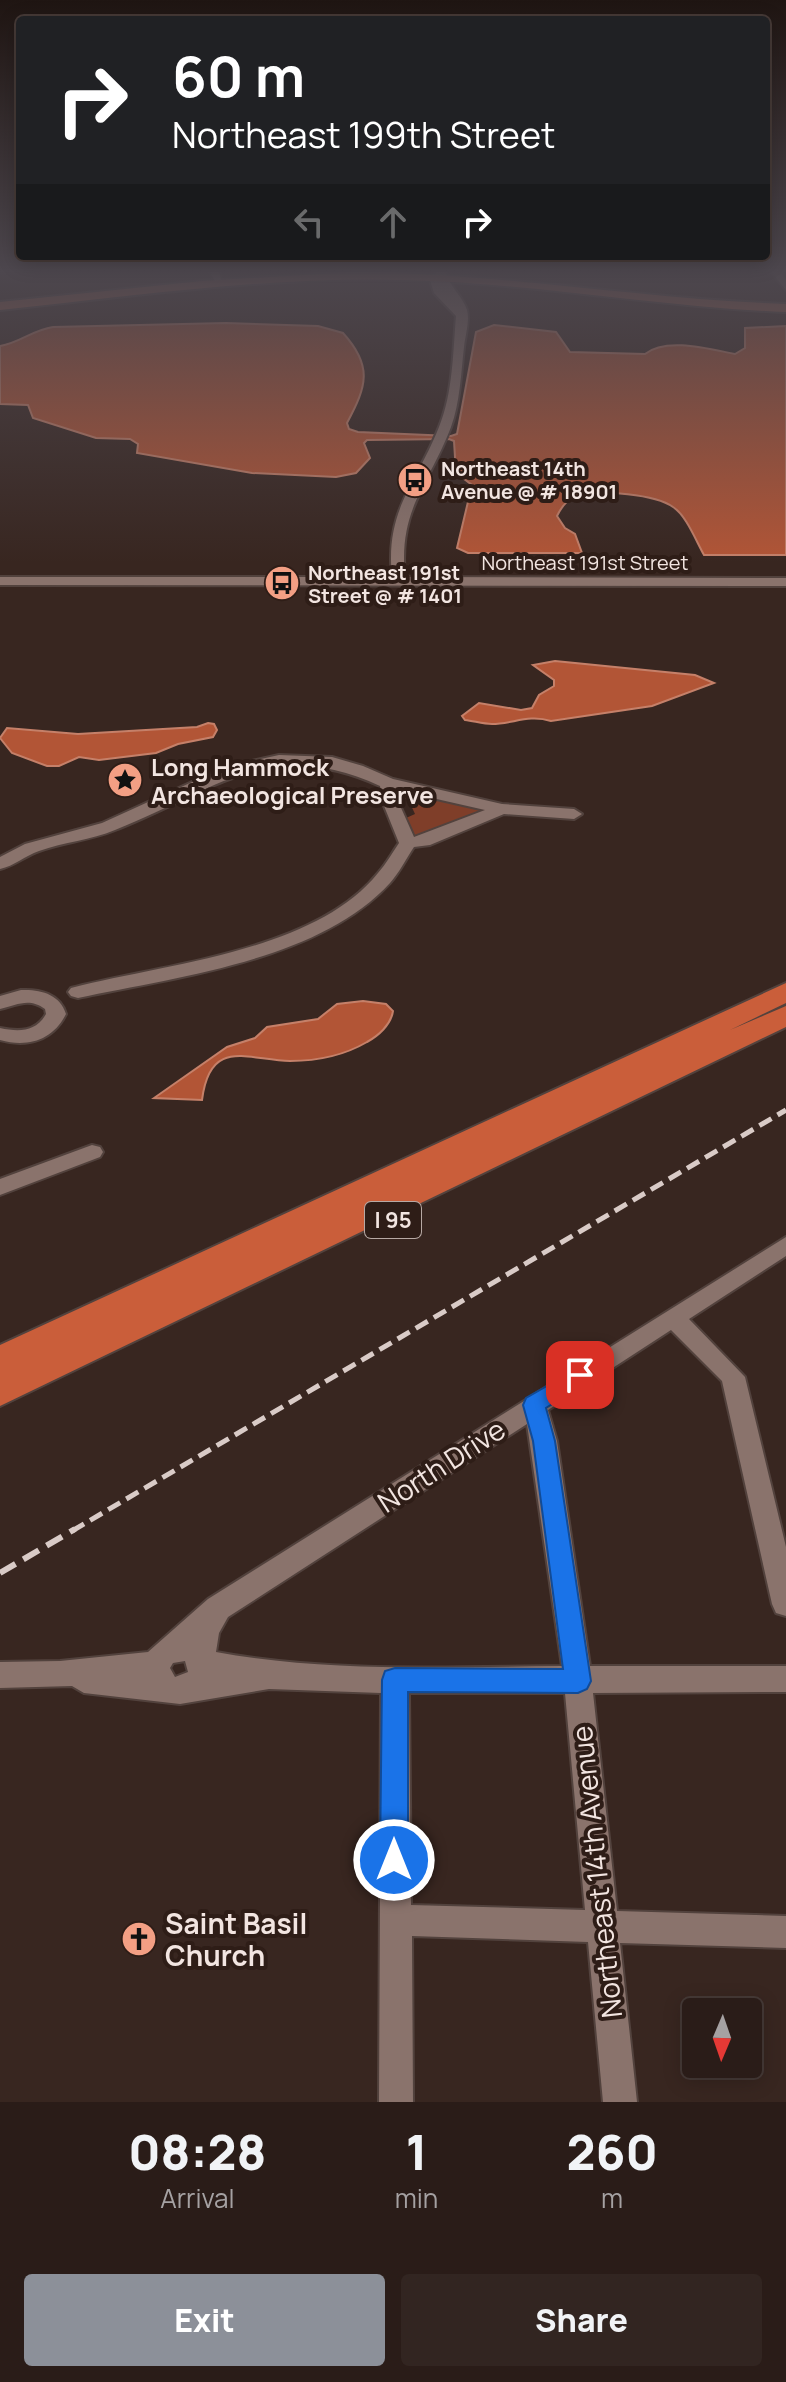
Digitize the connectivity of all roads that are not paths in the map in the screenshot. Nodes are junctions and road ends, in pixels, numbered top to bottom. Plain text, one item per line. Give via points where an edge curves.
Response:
1 (456, 367) edge
2 (0, 581) edge
3 (399, 581) junction
4 (786, 582) edge
5 (388, 783) junction
6 (502, 809) junction
7 (574, 814) dead end
8 (408, 843) junction
9 (31, 848) junction
10 (0, 851) edge
11 (0, 864) edge
12 (786, 975) edge
13 (78, 992) dead end
14 (786, 992) edge
15 (0, 1003) edge
16 (786, 1015) edge
17 (786, 1034) edge
18 (3, 1039) edge
19 (92, 1152) dead end
20 (0, 1187) edge
21 (786, 1245) edge
22 (673, 1317) junction
23 (0, 1342) edge
24 (0, 1361) edge
25 (0, 1391) edge
26 (534, 1405) junction
27 (0, 1406) edge
28 (786, 1604) edge
29 (218, 1608) junction
30 (164, 1656) junction
31 (202, 1660) junction
32 (60, 1674) junction
33 (0, 1675) edge
34 (272, 1676) junction
35 (786, 1679) edge
36 (395, 1680) junction
37 (578, 1681) junction
38 (178, 1690) junction
39 (394, 1920) junction
40 (601, 1928) junction
41 (786, 1932) edge
42 (396, 2102) edge
43 (620, 2102) edge

1 - 3 street via 441,437 399,529
2 - 3 street, Northeast 191st Street
3 - 4 street, Northeast 191st Street
5 - 6 street
5 - 8 street
5 - 9 street via 332,762 255,763 192,786 108,827
6 - 7 street
6 - 8 street
8 - 13 street via 379,887 291,939
9 - 10 street
9 - 11 street
12 - 23 highway, I 95
14 - 24 highway
15 - 18 street via 41,997 56,1014 47,1028
16 - 25 highway
17 - 27 highway, I 95
19 - 20 street
21 - 22 street, North Drive
22 - 26 street, North Drive
22 - 28 street via 733,1377
26 - 29 street, North Drive
26 - 37 street, Northeast 14th Avenue via 544,1441
29 - 30 street, North Drive
29 - 31 street via 206,1629
30 - 31 street via 189,1647
30 - 32 street
30 - 38 street via 157,1680
31 - 34 street
31 - 38 street via 200,1679
32 - 33 street
32 - 38 street
34 - 36 street
34 - 38 street
35 - 37 street
36 - 37 street
36 - 39 street
37 - 40 street, Northeast 14th Avenue
39 - 40 street
39 - 42 street
40 - 41 street
40 - 43 street, Northeast 14th Avenue

